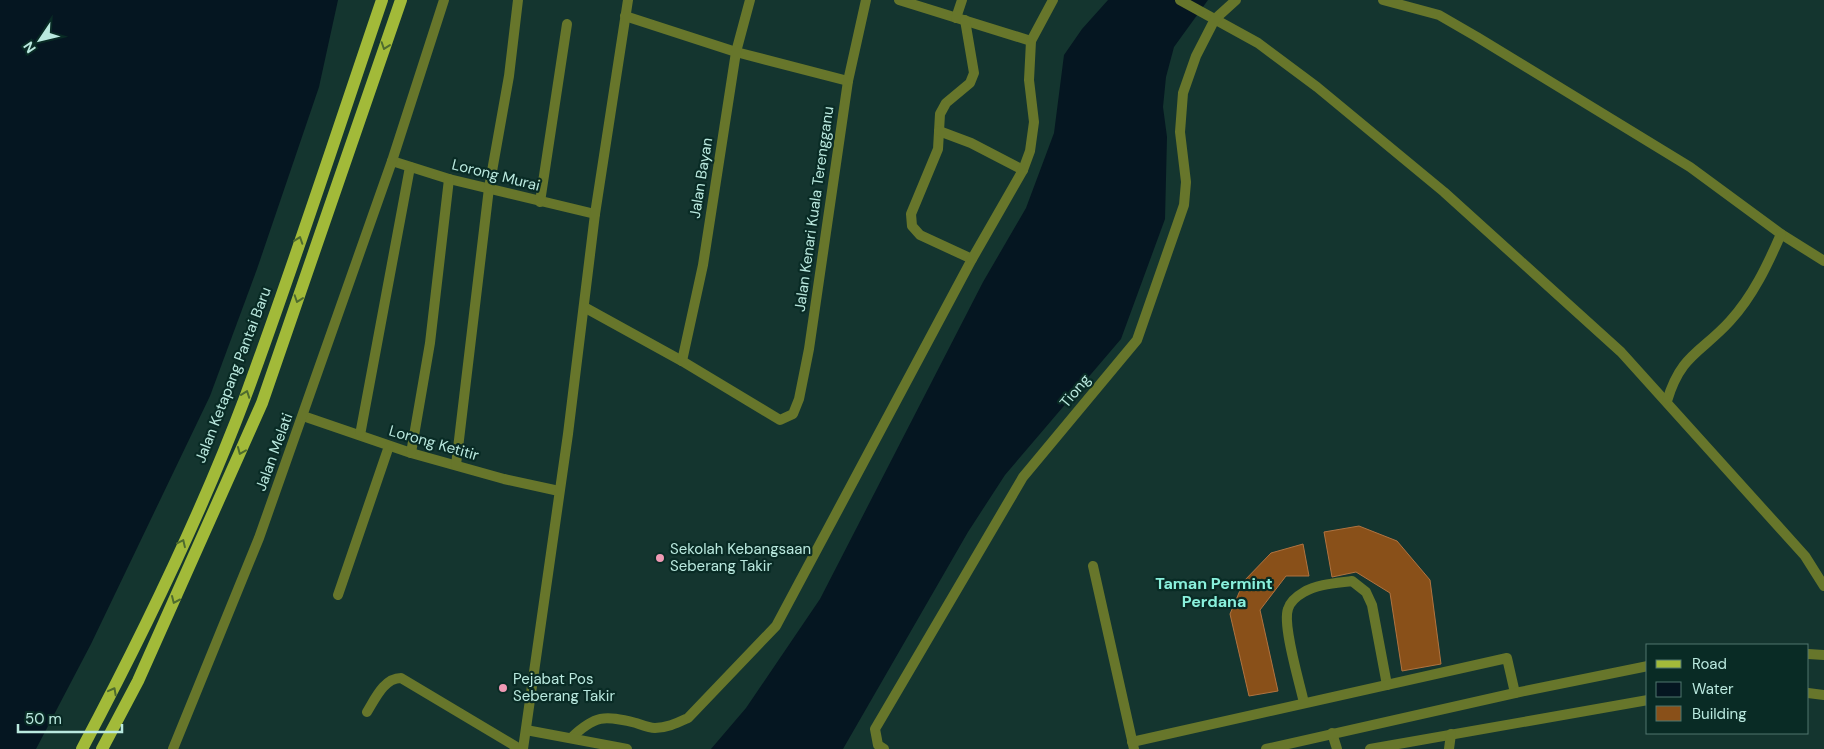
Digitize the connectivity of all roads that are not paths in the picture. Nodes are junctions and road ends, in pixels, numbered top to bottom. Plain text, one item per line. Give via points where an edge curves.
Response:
1 (382, 0) edge
2 (401, 0) edge
3 (444, 0) edge
4 (518, 0) edge
5 (628, 0) edge
6 (750, 0) edge
7 (866, 0) edge
8 (898, 0) edge
9 (962, 0) edge
10 (1053, 0) edge
11 (1180, 0) edge
12 (1236, 0) edge
13 (1383, 0) edge
14 (916, 3) edge
15 (625, 16) junction
16 (961, 19) junction
17 (1215, 19) junction
18 (566, 24) dead end
19 (1031, 41) junction
20 (736, 52) junction
21 (848, 81) junction
22 (939, 131) junction
23 (392, 161) junction
24 (410, 166) junction
25 (1023, 170) junction
26 (449, 179) junction
27 (489, 188) junction
28 (540, 202) junction
29 (595, 214) junction
30 (1781, 234) junction
31 (972, 259) junction
32 (1824, 261) edge
33 (584, 308) junction
34 (682, 361) junction
35 (1667, 401) junction
36 (303, 416) junction
37 (360, 435) junction
38 (389, 446) junction
39 (411, 453) junction
40 (456, 465) junction
41 (559, 491) junction
42 (1094, 566) dead end
43 (1824, 586) edge
44 (338, 595) dead end
45 (1809, 654) edge
46 (1824, 655) edge
47 (1646, 666) edge
48 (1387, 685) junction
49 (1515, 693) junction
50 (1809, 693) edge
51 (1824, 695) edge
52 (1646, 700) edge
53 (1304, 703) junction
54 (367, 712) dead end
55 (526, 730) junction
56 (1332, 733) junction
57 (1451, 734) junction
58 (570, 738) junction
59 (1133, 745) edge
60 (623, 748) edge
61 (82, 749) edge
62 (102, 749) edge
63 (173, 749) edge
64 (521, 749) edge
65 (884, 749) edge
66 (1266, 749) edge
67 (1337, 749) edge
68 (1370, 749) edge
69 (1449, 749) edge

61 -> 1 main road, Jalan Ketapang Pantai Baru via 121,676 245,396
2 -> 62 main road via 262,403 138,681
3 - 23 street, Jalan Melati
4 - 27 street via 509,76
5 - 15 street
6 - 20 street, Jalan Bayan
7 - 21 street, Jalan Kenari Kuala Terengganu
8 - 14 street
9 - 16 street
10 - 19 street
11 - 17 street
12 - 17 street
13 - 30 street via 1428,11 1476,37 1690,167
14 - 16 street
15 - 20 street
15 - 29 street
16 - 19 street
16 - 22 street via 974,73 964,90 946,103 940,114
17 - 35 street via 1258,43 1317,87 1436,186 1621,352
17 - 65 street, Tiong via 1196,56 1183,93 1180,132 1186,182 1184,205 1137,340 1023,477 875,729 878,745
18 - 28 street
19 - 25 street via 1029,80 1034,122 1030,152
20 - 21 street
20 - 34 street, Jalan Bayan via 704,265
21 - 34 street, Jalan Kenari Kuala Terengganu via 808,349 793,414 780,420
22 - 25 street via 972,143
22 - 31 street via 938,149 910,214 912,226 920,235
23 - 24 street, Lorong Murai
23 - 36 street, Jalan Melati
24 - 26 street, Lorong Murai
24 - 37 street
25 - 31 street
26 - 27 street, Lorong Murai
26 - 39 street via 430,343
27 - 28 street, Lorong Murai
27 - 40 street
28 - 29 street, Lorong Murai
29 - 33 street
30 - 32 street
30 - 35 street via 1749,295 1731,321 1692,354 1672,383
31 - 58 street via 770,634 688,718 670,726 653,728 611,717 598,718 585,724
33 - 34 street
33 - 41 street
35 - 43 street via 1805,556
36 - 37 street, Lorong Ketitir
36 - 63 street, Jalan Melati via 252,559
37 - 38 street, Lorong Ketitir
38 - 39 street, Lorong Ketitir
38 - 44 street
39 - 40 street, Lorong Ketitir
40 - 41 street, Lorong Ketitir
41 - 55 street
42 - 59 street
45 - 46 street
47 - 49 street
48 - 49 street via 1507,658
48 - 53 street
48 - 53 street via 1372,605 1366,592 1352,581 1330,584 1304,591 1287,610 1287,626
49 - 56 street
50 - 51 street
52 - 57 street
53 - 59 street
54 - 64 street via 386,683 401,678
55 - 58 street
55 - 64 street
56 - 66 street
56 - 67 street
57 - 68 street
57 - 69 street
58 - 60 street

